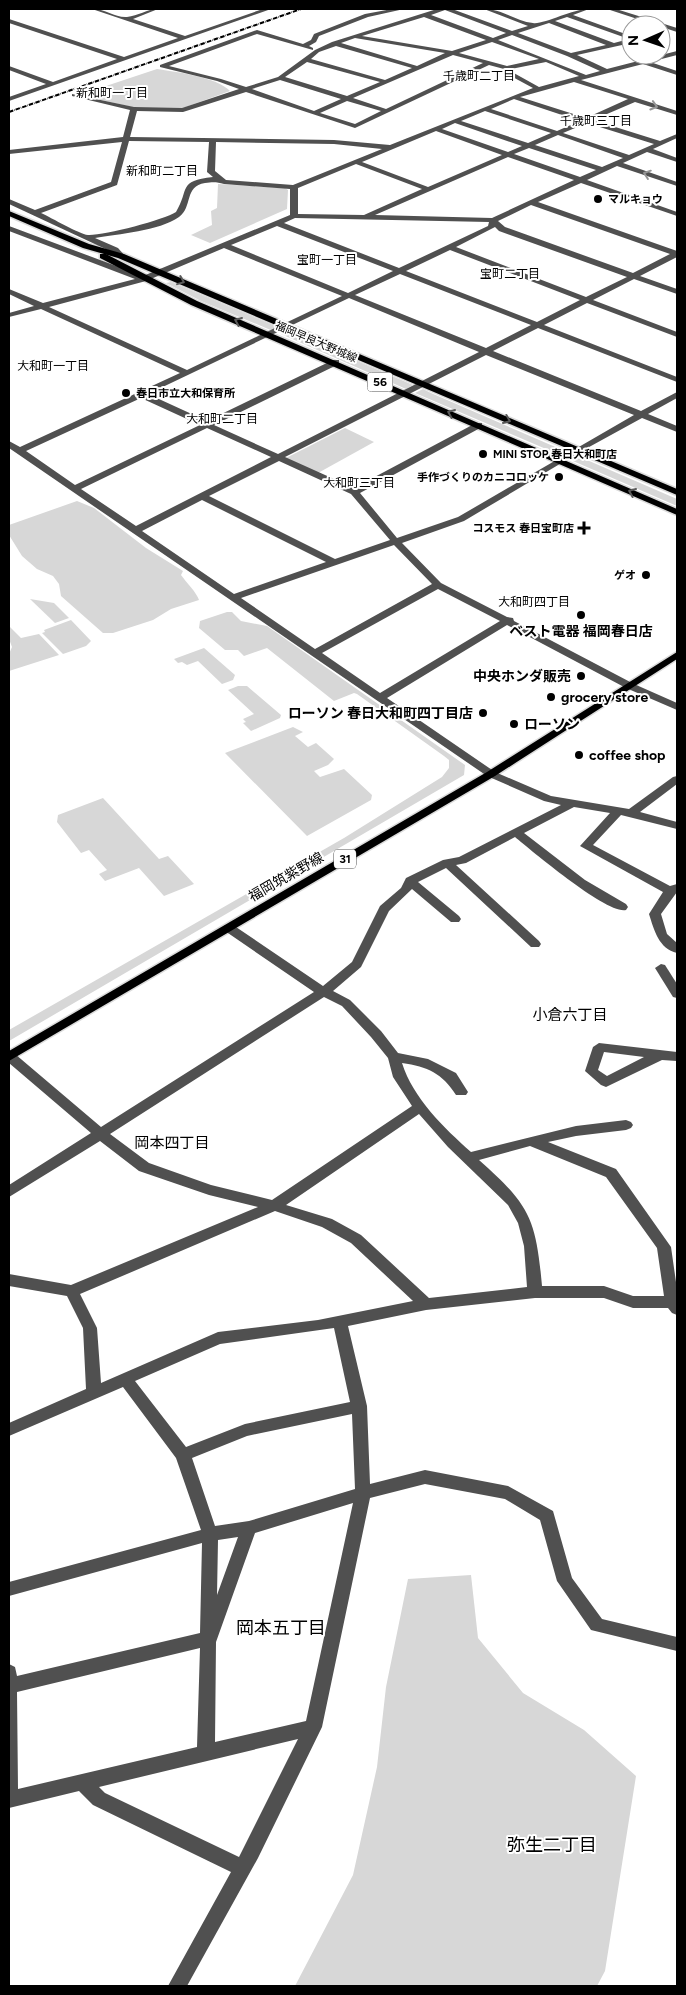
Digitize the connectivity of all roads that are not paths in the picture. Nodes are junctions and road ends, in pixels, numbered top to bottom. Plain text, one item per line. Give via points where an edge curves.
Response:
1 (96, 9) edge
2 (155, 9) edge
3 (268, 9) edge
4 (400, 9) edge
5 (443, 9) edge
6 (447, 9) edge
7 (487, 9) edge
8 (586, 9) edge
9 (610, 9) edge
10 (421, 15) junction
11 (567, 15) junction
12 (127, 19) junction
13 (9, 21) edge
14 (548, 21) junction
15 (534, 26) junction
16 (675, 29) edge
17 (514, 32) junction
18 (621, 35) edge
19 (351, 36) junction
20 (185, 38) junction
21 (490, 40) junction
22 (621, 42) edge
23 (334, 43) junction
24 (613, 45) junction
25 (302, 46) junction
26 (317, 51) junction
27 (452, 53) junction
28 (571, 54) junction
29 (305, 59) junction
30 (122, 60) junction
31 (547, 60) junction
32 (490, 62) junction
33 (633, 65) edge
34 (653, 65) edge
35 (415, 67) junction
36 (9, 68) edge
37 (506, 68) junction
38 (608, 72) junction
39 (677, 73) edge
40 (586, 77) junction
41 (280, 78) junction
42 (575, 80) junction
43 (383, 81) junction
44 (54, 84) junction
45 (243, 89) junction
46 (539, 89) junction
47 (74, 95) dead end
48 (514, 97) junction
49 (348, 99) junction
50 (9, 100) edge
51 (633, 100) junction
52 (486, 109) junction
53 (134, 110) junction
54 (387, 111) junction
55 (314, 113) junction
56 (677, 113) edge
57 (586, 119) junction
58 (455, 121) junction
59 (436, 129) junction
60 (557, 132) junction
61 (677, 136) edge
62 (127, 139) junction
63 (213, 140) junction
64 (529, 144) junction
65 (661, 144) junction
66 (390, 147) junction
67 (648, 150) junction
68 (9, 152) edge
69 (506, 154) junction
70 (631, 158) junction
71 (677, 160) edge
72 (356, 162) junction
73 (618, 164) junction
74 (603, 170) junction
75 (219, 179) junction
76 (581, 180) junction
77 (677, 184) edge
78 (294, 187) junction
79 (426, 189) junction
80 (9, 201) edge
81 (532, 203) junction
82 (677, 210) edge
83 (9, 213) edge
84 (35, 214) junction
85 (677, 214) edge
86 (294, 216) junction
87 (362, 218) junction
88 (492, 220) junction
89 (277, 223) junction
90 (9, 228) edge
91 (86, 242) junction
92 (224, 245) junction
93 (450, 247) junction
94 (677, 254) edge
95 (401, 270) junction
96 (159, 272) junction
97 (634, 276) junction
98 (143, 279) junction
99 (9, 291) edge
100 (677, 292) edge
101 (350, 294) junction
102 (586, 300) junction
103 (42, 306) junction
104 (9, 315) edge
105 (540, 325) junction
106 (287, 326) junction
107 (270, 334) junction
108 (677, 335) edge
109 (488, 351) junction
110 (336, 362) junction
111 (187, 373) junction
112 (677, 380) edge
113 (423, 384) junction
114 (405, 394) junction
115 (142, 395) junction
116 (677, 395) edge
117 (643, 415) junction
118 (206, 425) junction
119 (479, 425) junction
120 (677, 429) edge
121 (9, 444) edge
122 (578, 450) junction
123 (19, 451) junction
124 (278, 458) junction
125 (559, 461) junction
126 (76, 488) junction
127 (354, 492) junction
128 (677, 492) edge
129 (203, 497) junction
130 (677, 512) edge
131 (136, 530) junction
132 (396, 542) junction
133 (334, 563) junction
134 (438, 585) junction
135 (235, 598) junction
136 (509, 620) junction
137 (315, 653) junction
138 (677, 654) edge
139 (630, 686) junction
140 (381, 698) junction
141 (677, 707) edge
142 (491, 774) junction
143 (677, 779) edge
144 (572, 804) junction
145 (618, 811) junction
146 (631, 813) junction
147 (677, 826) edge
148 (515, 832) junction
149 (448, 862) junction
150 (410, 881) junction
151 (674, 889) edge
152 (622, 907) dead end
153 (455, 919) dead end
154 (229, 928) junction
155 (535, 944) dead end
156 (677, 949) edge
157 (661, 968) dead end
158 (322, 991) junction
159 (677, 994) edge
160 (660, 1055) junction
161 (394, 1056) junction
162 (9, 1057) edge
163 (677, 1057) edge
164 (461, 1092) dead end
165 (420, 1107) junction
166 (626, 1125) dead end
167 (99, 1133) junction
168 (531, 1142) junction
169 (468, 1158) junction
170 (9, 1192) edge
171 (274, 1206) junction
172 (9, 1280) edge
173 (72, 1291) junction
174 (535, 1292) junction
175 (426, 1304) junction
176 (676, 1304) edge
177 (340, 1321) junction
178 (126, 1380) junction
179 (94, 1394) junction
180 (359, 1406) junction
181 (9, 1430) edge
182 (183, 1455) junction
183 (363, 1492) junction
184 (249, 1528) junction
185 (210, 1534) junction
186 (9, 1590) edge
187 (210, 1638) junction
188 (677, 1644) edge
189 (9, 1679) edge
190 (313, 1727) junction
191 (206, 1752) junction
192 (82, 1782) junction
193 (9, 1800) edge
194 (243, 1868) junction
195 (176, 1986) edge

1 - 12 street
2 - 12 street
3 - 20 street
4 - 10 street
4 - 25 street via 367,15 316,34 314,41
5 - 10 street
6 - 17 street
7 - 15 street
8 - 11 street
9 - 16 street
10 - 19 street
10 - 21 street
11 - 14 street
11 - 18 street
12 - 20 street
13 - 30 street
14 - 15 street
14 - 24 street
15 - 17 street
17 - 21 street
17 - 28 street
19 - 23 street
19 - 27 street via 415,44
20 - 30 street
21 - 27 street
21 - 31 street
22 - 24 street
23 - 26 street
23 - 35 street
24 - 28 street
25 - 26 street
25 - 45 street via 257,32 162,66
26 - 29 street
27 - 32 street
27 - 35 street
28 - 31 street
28 - 38 street
29 - 41 street
29 - 43 street
30 - 44 street
31 - 37 street
31 - 40 street
32 - 37 street
32 - 54 street
33 - 38 street
34 - 39 street
35 - 43 street
36 - 44 street
37 - 46 street via 508,73
38 - 40 street
40 - 42 street
41 - 45 street
41 - 49 street
42 - 46 street
42 - 51 street
43 - 49 street
44 - 50 street
45 - 53 street via 183,110
45 - 55 street
46 - 48 street
47 - 53 street
48 - 52 street
48 - 57 street
49 - 54 street
49 - 55 street
51 -> 56 street
51 - 57 street
52 - 58 street
52 - 60 street
53 - 62 street
54 - 55 street via 355,126
57 - 60 street
57 - 65 street
58 - 59 street
58 - 64 street
59 - 66 street
59 - 69 street
60 - 64 street
60 - 70 street
61 - 65 street
62 - 63 street
62 - 68 street
62 - 84 street via 114,183
63 - 66 street via 334,142
63 - 75 street via 211,172
64 - 69 street
64 - 74 street
65 - 67 street
66 - 72 street
67 - 70 street
67 - 71 street
69 - 76 street
69 - 79 street
70 - 73 street
72 - 78 street
72 - 79 street
73 - 74 street
77 -> 73 street
74 - 76 street
75 - 78 street
75 - 91 street via 188,187 183,209 176,216
76 - 81 street
76 - 82 street via 593,181
76 - 85 street
78 - 86 street
79 - 87 street
80 - 84 street
81 - 88 street
81 - 94 street
83 - 91 main road, 福岡早良大野城線 / 56
84 - 91 street
86 - 87 street
86 - 89 street
87 - 88 street
88 - 93 street via 490,227
88 - 97 street via 502,229
89 - 92 street
89 - 95 street
90 - 98 street
91 - 96 main road, 福岡早良大野城線 / 56
91 - 98 main road, 福岡早良大野城線 / 56
92 - 96 street
92 - 101 street
93 - 95 street
93 - 102 street
94 - 97 street
95 - 101 street
95 - 105 street
96 - 98 street
96 -> 106 main road, 福岡早良大野城線 / 56
97 - 100 street
97 - 102 street
98 - 103 street
107 -> 98 main road, 福岡早良大野城線 / 56
99 - 103 street
101 - 106 street
101 - 109 street
102 - 105 street
102 - 108 street
103 - 104 street
103 - 111 street
105 - 109 street
105 - 112 street
106 - 107 street
106 - 113 main road, 福岡早良大野城線 / 56
107 - 110 main road, 福岡早良大野城線 / 56
107 - 111 street
109 - 113 street
109 - 117 street
110 - 114 main road, 福岡早良大野城線 / 56
110 - 118 street
111 - 115 street
113 - 114 street
113 -> 122 main road, 福岡早良大野城線 / 56
119 -> 114 main road, 福岡早良大野城線 / 56
114 - 124 street
115 - 118 street
115 - 123 street
116 - 117 street
117 - 120 street
117 - 122 street
118 - 124 street
118 - 126 street
119 - 125 main road, 福岡早良大野城線 / 56
119 - 127 street
121 - 123 street
122 - 125 street
122 - 128 main road, 福岡早良大野城線 / 56
123 - 126 street
124 - 127 street
124 - 129 street
130 -> 125 main road, 福岡早良大野城線 / 56
125 - 132 street via 461,519
126 - 131 street
127 - 132 street
129 - 131 street
129 - 133 street
131 - 135 street
132 - 133 street
132 - 134 street
133 - 135 street
134 - 136 street
134 - 137 street
135 - 137 street
136 - 139 street
136 - 140 street
137 - 140 street
138 - 139 main road, 福岡筑紫野線 / 31
139 - 141 street
139 - 142 main road, 福岡筑紫野線 / 31
140 - 142 street
142 - 144 street via 548,798
142 - 154 main road, 福岡筑紫野線 / 31
143 - 146 street
144 - 145 street
144 - 148 street
145 - 146 street
145 - 151 street via 586,846
146 - 147 street
148 - 149 street via 462,860
148 - 152 street via 581,883
149 - 150 street
149 - 155 street
150 - 153 street
150 - 158 street via 406,890 384,909 357,964
151 - 156 street via 655,914 662,936
154 - 158 street
154 - 162 main road, 福岡筑紫野線 / 31
157 - 159 street
158 - 161 street via 346,1003
158 - 167 street
160 - 160 street via 599,1047 591,1071 606,1082
160 - 163 street
161 - 164 street via 423,1062 451,1076
161 - 165 street via 400,1077
162 - 167 street
165 - 169 street
165 - 171 street
166 - 168 street via 576,1131
167 - 170 street
167 - 171 street via 144,1167 209,1190
168 - 169 street
168 - 176 street via 611,1173 664,1247
169 - 174 street via 513,1201 525,1223 531,1246
171 - 173 street
171 - 175 street via 327,1223 356,1239
172 - 173 street
173 - 179 street via 90,1328
174 - 175 street
174 - 176 street via 604,1292 633,1302
175 - 177 street
177 - 178 street via 218,1338
177 - 180 street
178 - 179 street
178 - 182 street
179 - 181 street
180 - 182 street via 245,1430
180 - 183 street
182 - 185 street
183 - 184 street
183 - 188 street via 425,1477 508,1493 547,1516 565,1581 597,1625
183 - 190 street
184 - 185 street
184 - 187 street
185 - 186 street
185 - 187 street
187 - 189 street
187 - 191 street
189 - 193 street
190 - 191 street
190 - 194 street
191 - 192 street
192 - 193 street
192 - 194 street via 99,1799
194 - 195 street

